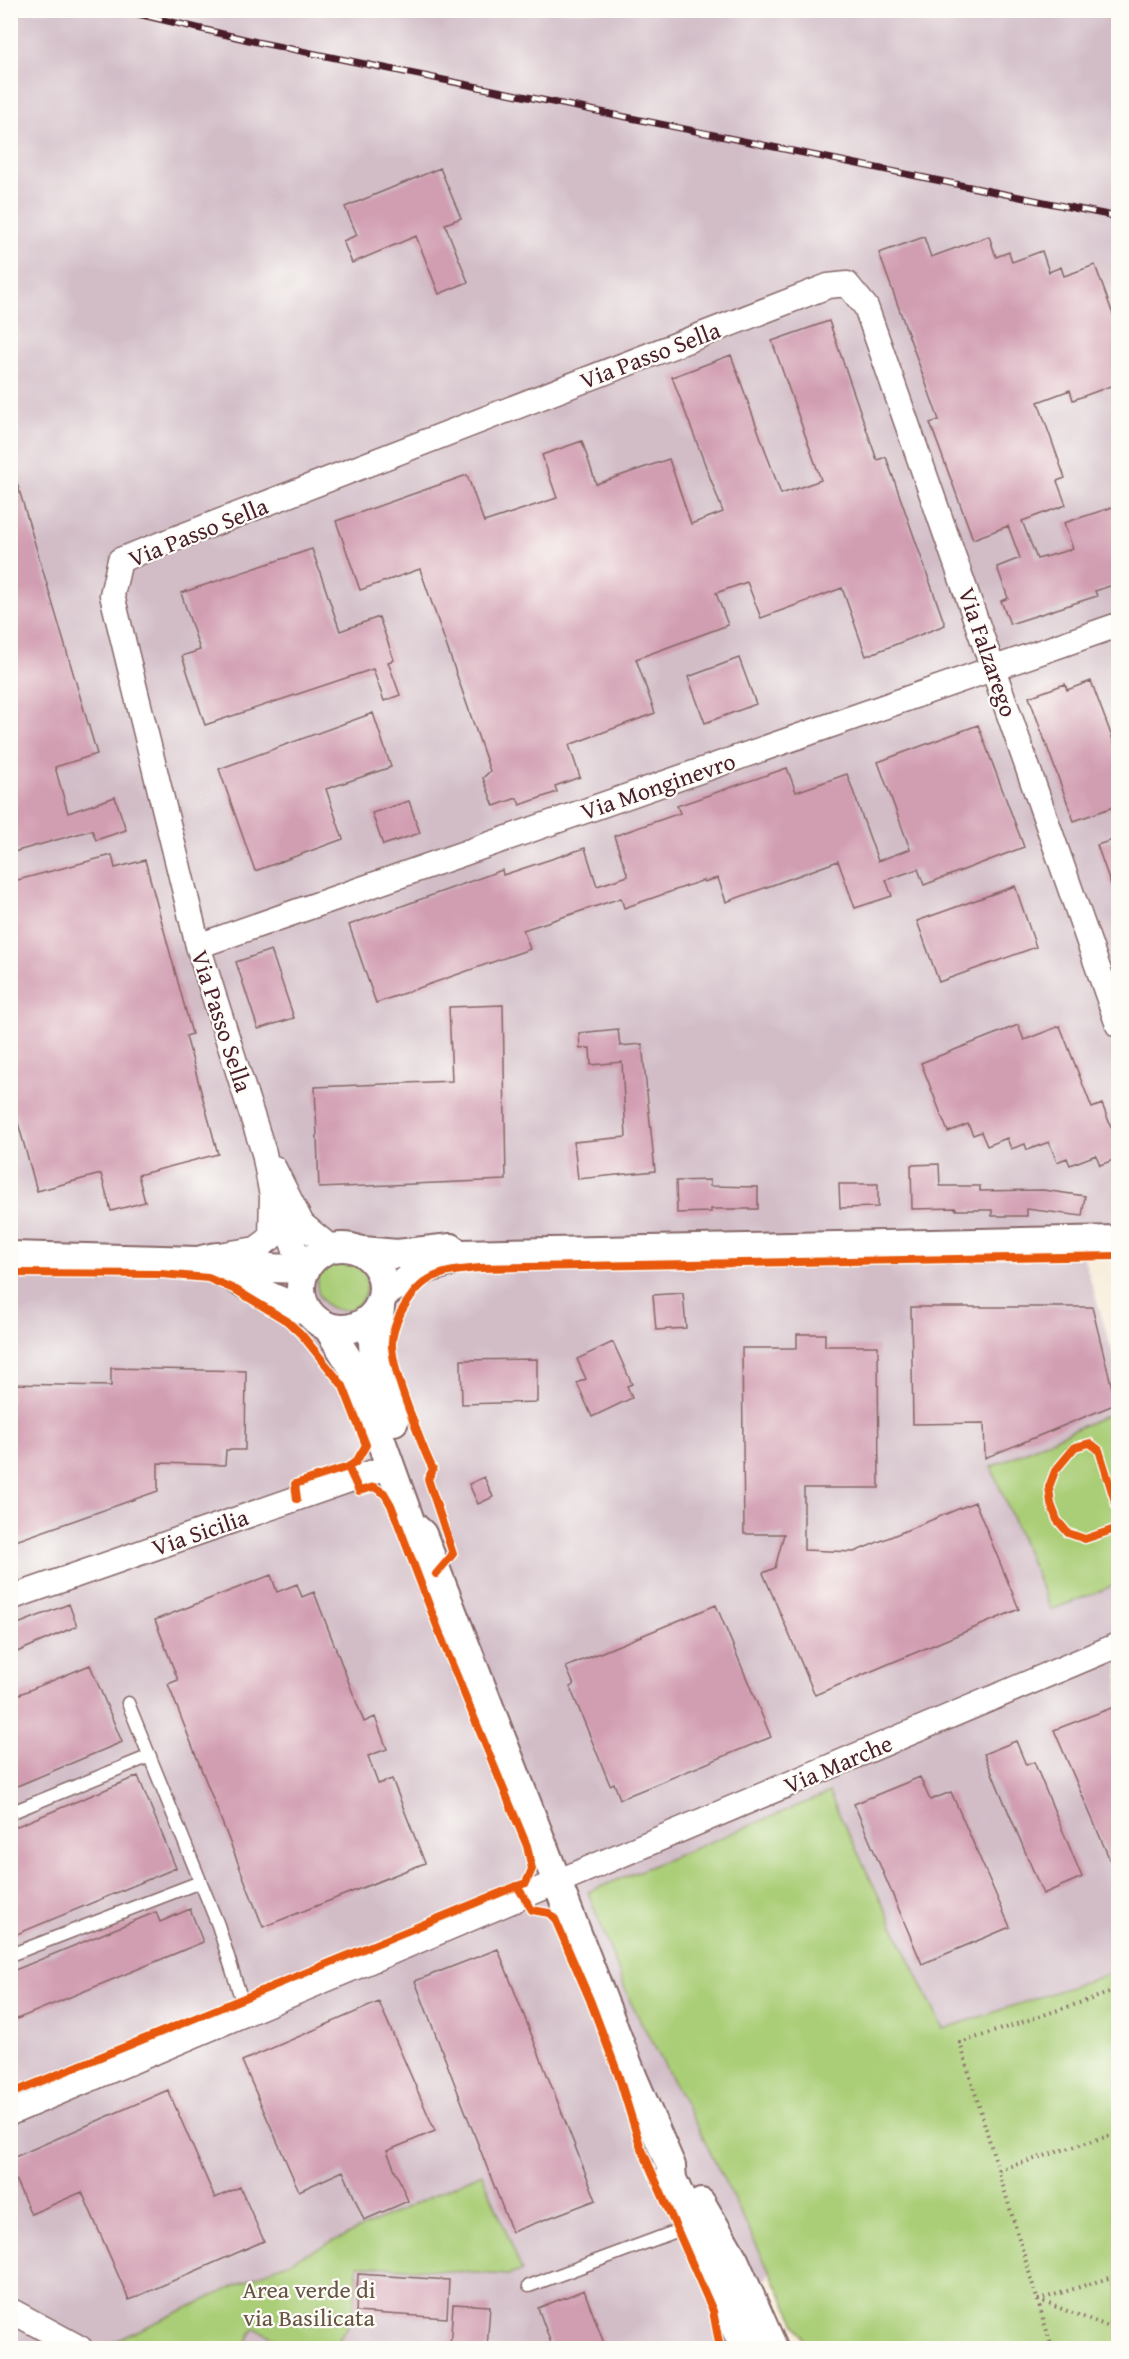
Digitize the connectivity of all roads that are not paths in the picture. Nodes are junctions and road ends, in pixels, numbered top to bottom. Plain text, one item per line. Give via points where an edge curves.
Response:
1 (847, 284) joint
2 (1119, 625) edge
3 (994, 669) junction
4 (198, 946) junction
5 (1119, 1025) edge
6 (264, 1153) junction
7 (272, 1196) junction
8 (1119, 1240) edge
9 (363, 1251) junction
10 (460, 1254) junction
11 (10, 1256) edge
12 (207, 1258) junction
13 (315, 1260) junction
14 (382, 1299) junction
15 (318, 1319) junction
16 (390, 1466) junction
17 (422, 1534) junction
18 (10, 1598) edge
19 (1119, 1645) edge
20 (128, 1703) dead end
21 (150, 1756) junction
22 (10, 1813) edge
23 (200, 1882) junction
24 (558, 1883) junction
25 (10, 1955) edge
26 (246, 2014) junction
27 (10, 2113) edge
28 (671, 2166) junction
29 (693, 2225) junction
30 (530, 2286) dead end
31 (10, 2310) edge
32 (80, 2349) edge
33 (744, 2349) edge
34 (773, 2349) edge

1 - 3 street, Via Falzarego via 866,307
1 - 4 street, Via Passo Sella via 828,286 120,560 112,595
2 - 3 street, Via Monginevro
3 - 4 street, Via Monginevro
3 - 5 street, Via Falzarego
4 - 6 street, Via Passo Sella
6 - 7 street, Via Passo Sella
6 - 13 street, Via Passo Sella via 302,1224
7 - 12 street, Via Passo Sella via 271,1238 256,1249
7 - 13 street, Via Passo Sella via 281,1210 294,1250
8 - 10 street
9 - 10 street via 397,1254 451,1248
9 - 13 street via 342,1246
9 - 14 street via 380,1270
10 - 14 street via 428,1268
11 - 12 street
12 - 13 street via 279,1269
12 - 15 street via 273,1298
13 - 15 street via 301,1284 301,1294
14 - 15 street via 374,1315 352,1328 339,1329
14 - 17 street via 373,1341 384,1391 426,1522
15 - 16 street via 357,1374
16 - 17 street via 411,1524
16 - 18 street, Via Sicilia
17 - 24 street
19 - 24 street, Via Marche
20 - 21 lane
21 - 22 lane
21 - 23 lane
23 - 25 lane
23 - 26 lane
24 - 26 street, Via Marche
24 - 28 street
26 - 27 street, Via Marche
28 - 29 street via 672,2179
28 - 34 street via 684,2172 734,2260
29 - 30 lane
29 - 33 street
31 - 32 street

